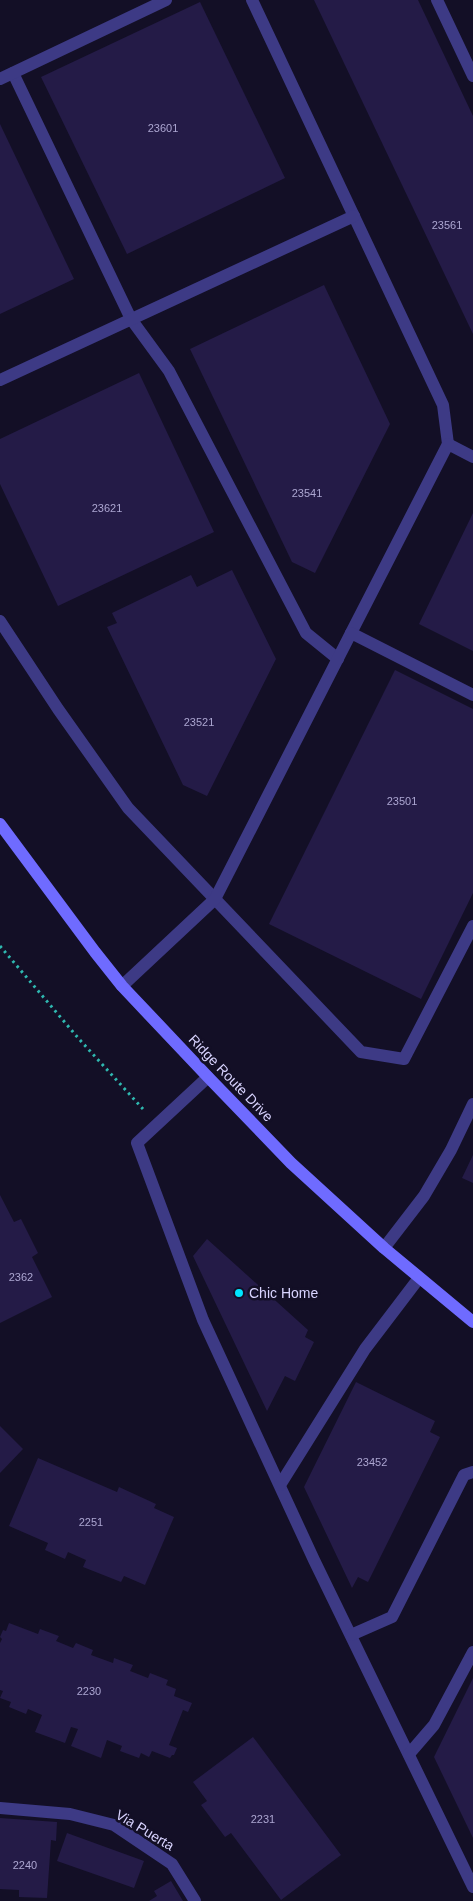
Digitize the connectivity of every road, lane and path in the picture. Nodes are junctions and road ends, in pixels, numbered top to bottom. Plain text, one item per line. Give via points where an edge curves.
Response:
1 (166, 0) edge
2 (252, 0) edge
3 (437, 0) edge
4 (13, 73) junction
5 (473, 76) edge
6 (0, 80) edge
7 (354, 216) junction
8 (131, 319) junction
9 (0, 380) edge
10 (448, 444) junction
11 (473, 456) edge
12 (0, 621) edge
13 (351, 633) junction
14 (338, 659) junction
15 (473, 695) edge
16 (0, 824) edge
17 (215, 899) junction
18 (473, 926) edge
19 (0, 946) edge
20 (122, 986) junction
21 (208, 1077) junction
22 (473, 1104) edge
23 (158, 1124) junction
24 (384, 1248) junction
25 (419, 1278) junction
26 (473, 1322) edge
27 (473, 1472) edge
28 (280, 1486) junction
29 (351, 1635) junction
30 (473, 1652) edge
31 (409, 1754) junction
32 (0, 1808) edge
33 (473, 1887) edge
34 (195, 1901) edge

1 - 4 street
2 - 7 street
3 - 5 street
4 - 6 street
4 - 8 street
7 - 8 street
7 - 10 street via 443,405
8 - 9 street
8 - 14 street via 169,371 306,633
10 - 11 street
10 - 13 street
12 - 17 street via 128,808
13 - 14 street
13 - 15 street
14 - 17 street
16 - 20 main road, Ridge Route Drive
17 - 18 street via 362,1052 404,1059
17 - 20 street
19 - 23 path via 79,1039
20 - 21 main road, Ridge Route Drive
21 - 23 street
21 - 24 main road, Ridge Route Drive via 291,1163
22 - 24 street via 424,1196
23 - 28 street via 137,1143 203,1320
24 - 25 main road, Ridge Route Drive
25 - 26 main road, Ridge Route Drive
25 - 28 street via 365,1349
27 - 29 street via 464,1475 392,1617
28 - 29 street
29 - 31 street
30 - 31 street via 434,1725
31 - 33 street
32 - 34 street, Via Puerta via 70,1814 114,1825 172,1864

